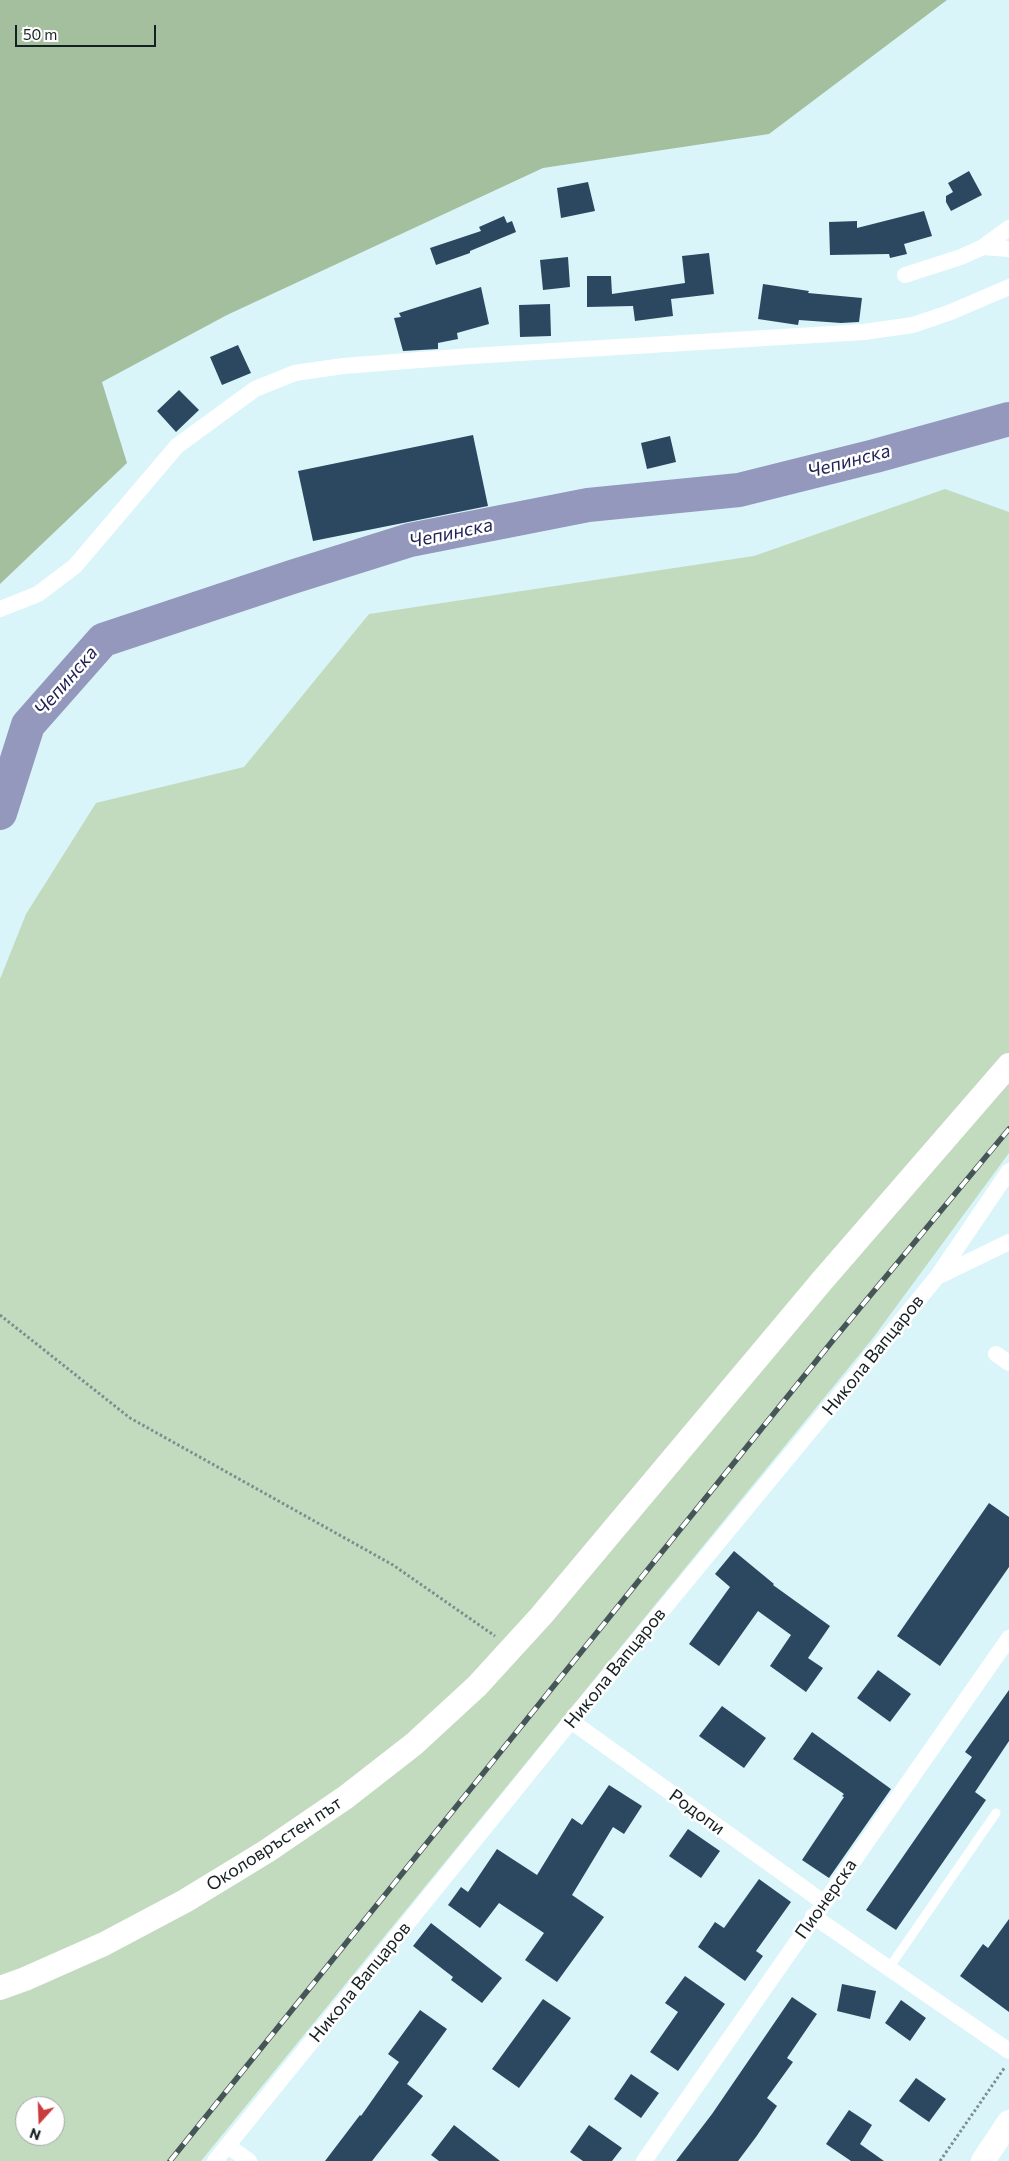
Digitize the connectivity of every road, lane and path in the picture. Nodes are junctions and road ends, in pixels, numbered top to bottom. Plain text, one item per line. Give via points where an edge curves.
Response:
1 (1009, 228) edge
2 (983, 247) junction
3 (1009, 248) edge
4 (905, 275) dead end
5 (1009, 287) edge
6 (0, 609) edge
7 (1009, 1065) edge
8 (1009, 1171) edge
9 (1009, 1242) edge
10 (937, 1277) junction
11 (0, 1314) edge
12 (1009, 1638) edge
13 (512, 1647) junction
14 (571, 1722) junction
15 (996, 1813) dead end
16 (823, 1902) junction
17 (813, 1916) junction
18 (888, 1968) junction
19 (0, 1988) edge
20 (1009, 2051) edge
21 (1009, 2061) edge
22 (1009, 2122) edge
23 (228, 2146) junction
24 (215, 2161) edge
25 (249, 2161) edge
26 (644, 2161) edge
27 (940, 2161) edge
28 (983, 2161) edge

1 - 2 street
2 - 3 street
2 - 4 street
5 - 6 street via 913,325 864,332 470,356 295,373 255,388 177,446 75,566 38,594
7 - 13 street
8 - 10 street, Никола Вапцаров
9 - 10 street
10 - 14 street, Никола Вапцаров
11 - 13 path via 130,1418 393,1565
12 - 16 street, Пионерска
13 - 19 street, Околовръстен път via 477,1686 414,1744 346,1797 268,1851 185,1901 104,1944
14 - 16 street, Родопи
14 - 23 street, Никола Вапцаров
15 - 18 lane
16 - 17 street, Пионерска
17 - 18 street
17 - 26 street, Пионерска
18 - 20 street
21 - 27 path
22 - 28 street
23 - 24 street, Никола Вапцаров
23 - 25 street

